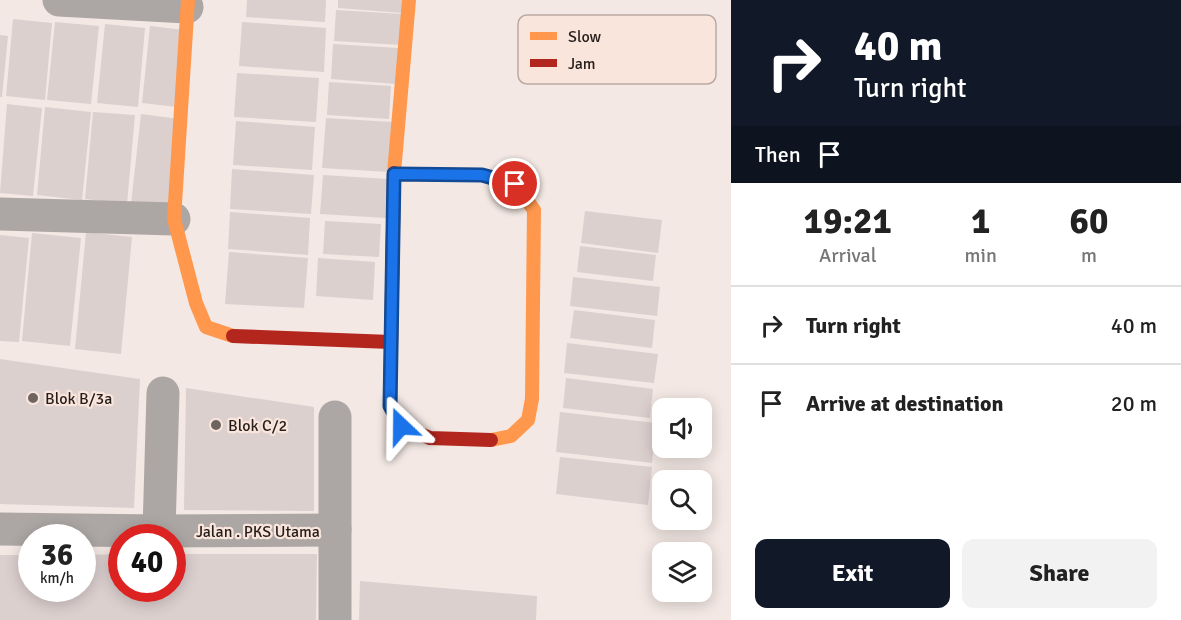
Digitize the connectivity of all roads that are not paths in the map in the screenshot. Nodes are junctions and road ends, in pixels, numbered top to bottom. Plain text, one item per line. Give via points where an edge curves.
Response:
1 (59, 0) edge
2 (409, 0) edge
3 (188, 3) edge
4 (394, 174) junction
5 (0, 214) edge
6 (174, 219) junction
7 (391, 342) junction
8 (163, 393) dead end
9 (335, 417) dead end
10 (159, 524) edge
11 (0, 529) edge
12 (108, 530) edge
13 (335, 530) junction
14 (186, 531) edge
15 (335, 620) edge

1 - 3 street
2 - 4 street
3 - 6 street
4 - 7 street
4 - 7 street via 482,175 515,184 534,210 532,399 528,420 511,436 493,440 430,438 401,426 390,406
5 - 6 street
6 - 7 street via 206,327 229,336
8 - 10 street
9 - 13 street
11 - 12 street, Jalan . PKS Utama
13 - 14 street, Jalan . PKS Utama
13 - 15 street

